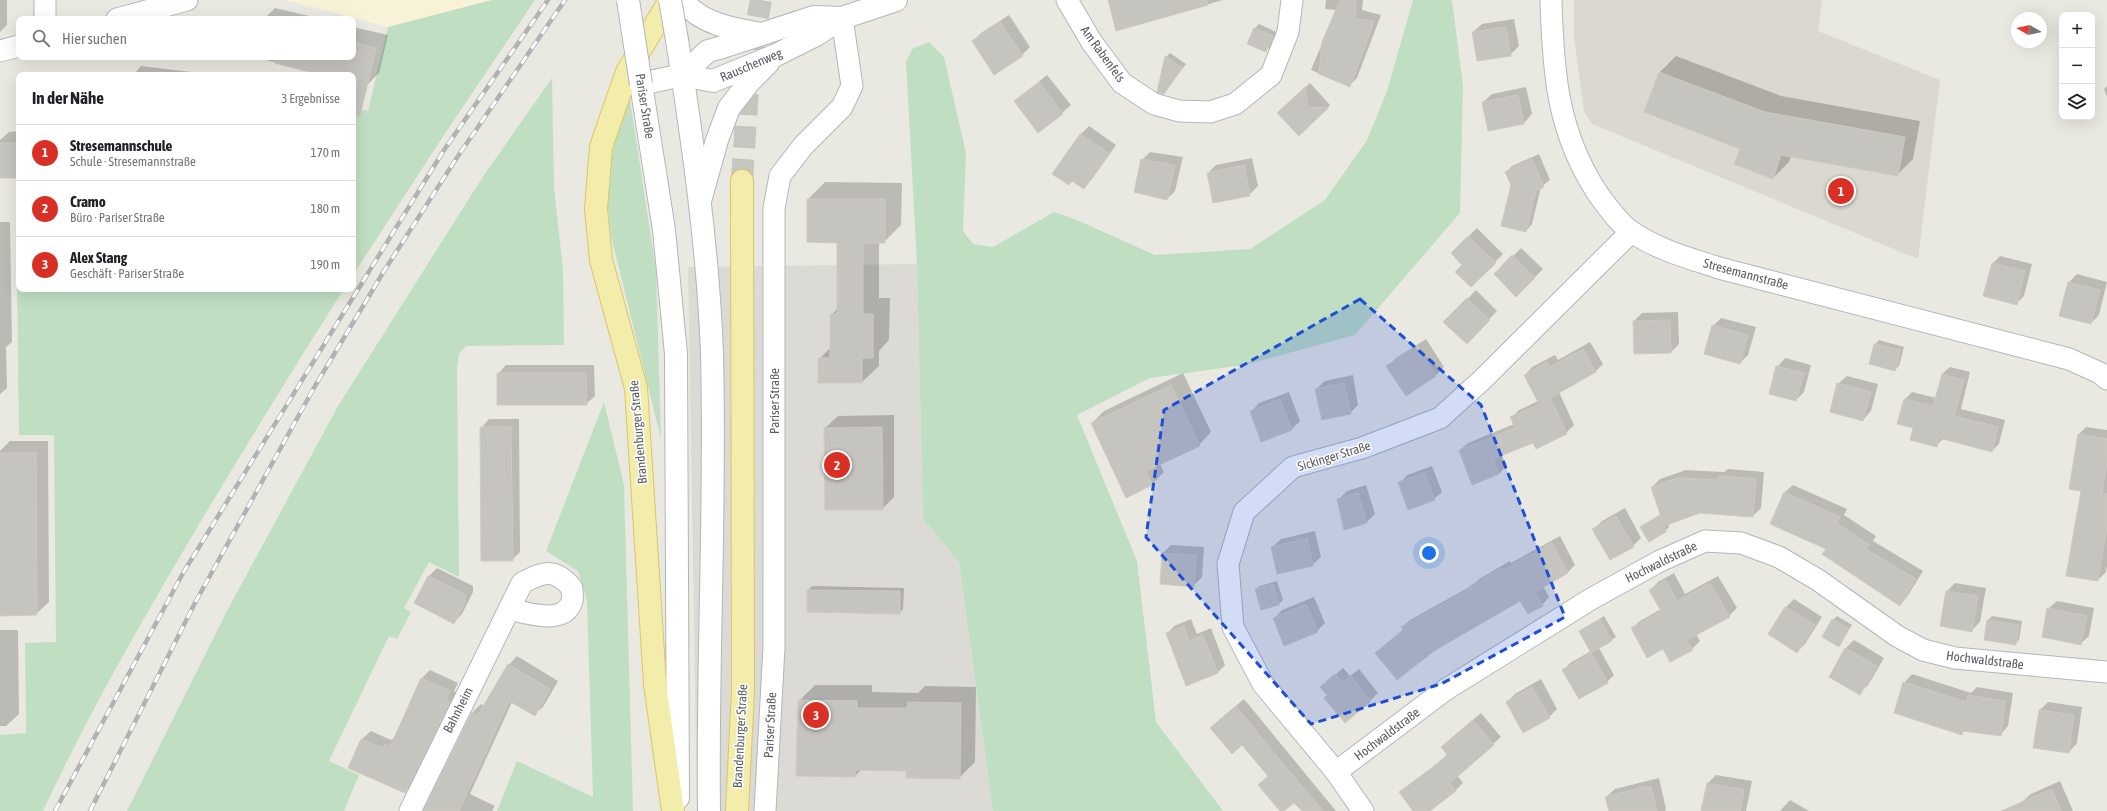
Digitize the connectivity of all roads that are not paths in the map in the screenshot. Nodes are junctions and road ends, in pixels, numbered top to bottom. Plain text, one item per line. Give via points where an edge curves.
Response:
1 (45, 0) edge
2 (187, 0) edge
3 (628, 0) edge
4 (670, 0) edge
5 (896, 0) edge
6 (1067, 0) edge
7 (1292, 0) edge
8 (1551, 0) edge
9 (686, 5) edge
10 (45, 16) edge
11 (129, 16) edge
12 (842, 18) junction
13 (761, 34) junction
14 (16, 47) edge
15 (0, 52) edge
16 (776, 55) junction
17 (682, 75) junction
18 (641, 84) junction
19 (742, 181) tunnel mouth
20 (700, 201) junction
21 (1631, 232) junction
22 (2107, 379) edge
23 (509, 609) dead end
24 (2107, 672) edge
25 (1336, 772) junction
26 (410, 811) edge
27 (673, 811) edge
28 (678, 811) edge
29 (709, 811) edge
30 (737, 811) edge
31 (765, 811) edge
32 (1363, 811) edge

1 - 10 street
2 - 11 street
3 - 18 main road, Pariser Straße, bridge
4 - 17 main road, bridge
4 - 27 main road, Brandenburger Straße via 627,72 601,147 596,209 601,260 636,388 655,684
5 - 12 main road, Rauschenweg
6 - 7 street, Am Rabenfels via 1091,40 1122,83 1154,104 1179,111 1210,112 1235,104 1271,75 1288,32
8 - 21 street, Stresemannstraße via 1552,55 1556,86 1567,132 1585,174 1605,203
9 - 13 main road via 716,24
12 - 13 main road, Rauschenweg via 814,17
12 - 16 main road, Rauschenweg via 816,35
12 - 31 street, Pariser Straße via 852,86 842,107 803,146 780,176 774,208 774,647
13 - 17 main road, Rauschenweg via 708,51
14 - 15 street
16 - 17 main road, Rauschenweg via 713,81
16 - 20 main road via 749,82 729,108
17 - 18 main road
17 - 20 main road
18 - 28 main road, Pariser Straße via 664,230 676,354
19 - 30 main road, Brandenburger Straße via 743,690
20 - 29 main road via 712,351 713,544
21 - 22 street, Stresemannstraße via 1678,255 1712,266 2069,359 2100,373
21 - 25 street, Sickinger Straße via 1482,380 1440,418 1362,448 1293,467 1244,512 1228,564 1233,627 1263,684
23 - 26 street, Bahnheim
24 - 25 street, Hochwaldstraße via 1955,658 1923,650 1897,636 1818,580 1779,556 1741,543 1705,541 1607,589 1446,690
25 - 32 street, Sickinger Straße

